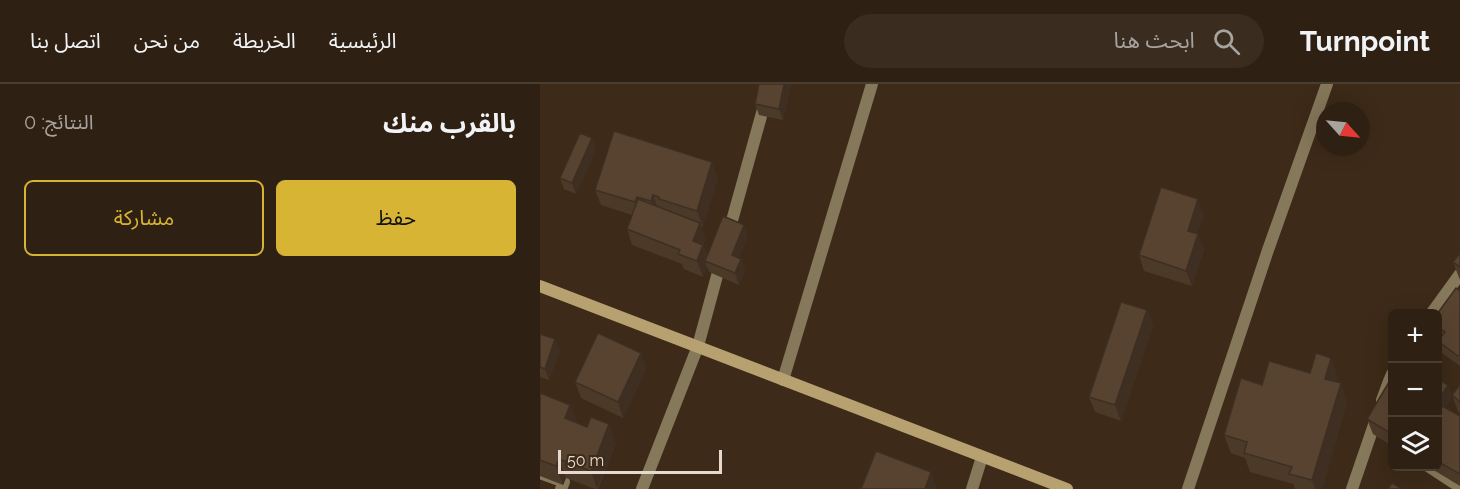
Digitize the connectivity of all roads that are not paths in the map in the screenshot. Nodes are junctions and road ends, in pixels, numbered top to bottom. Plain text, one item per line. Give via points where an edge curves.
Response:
1 (770, 84) edge
2 (872, 84) edge
3 (1327, 84) edge
4 (1460, 274) edge
5 (540, 286) edge
6 (1435, 309) edge
7 (698, 346) junction
8 (783, 380) junction
9 (1388, 384) edge
10 (1372, 430) junction
11 (1386, 439) edge
12 (982, 457) junction
13 (1435, 471) edge
14 (540, 473) edge
15 (1460, 488) edge
16 (561, 489) edge
17 (642, 489) edge
18 (972, 489) edge
19 (1067, 489) edge
20 (1188, 489) edge
21 (1352, 489) edge

1 - 7 street
2 - 8 street
3 - 20 street
4 - 6 street
5 - 7 main road
7 - 8 main road
7 - 17 street
8 - 12 main road
9 - 10 street
10 - 11 street
10 - 21 street
12 - 18 street
12 - 19 main road
13 - 15 street
14 - 16 street via 564,482

